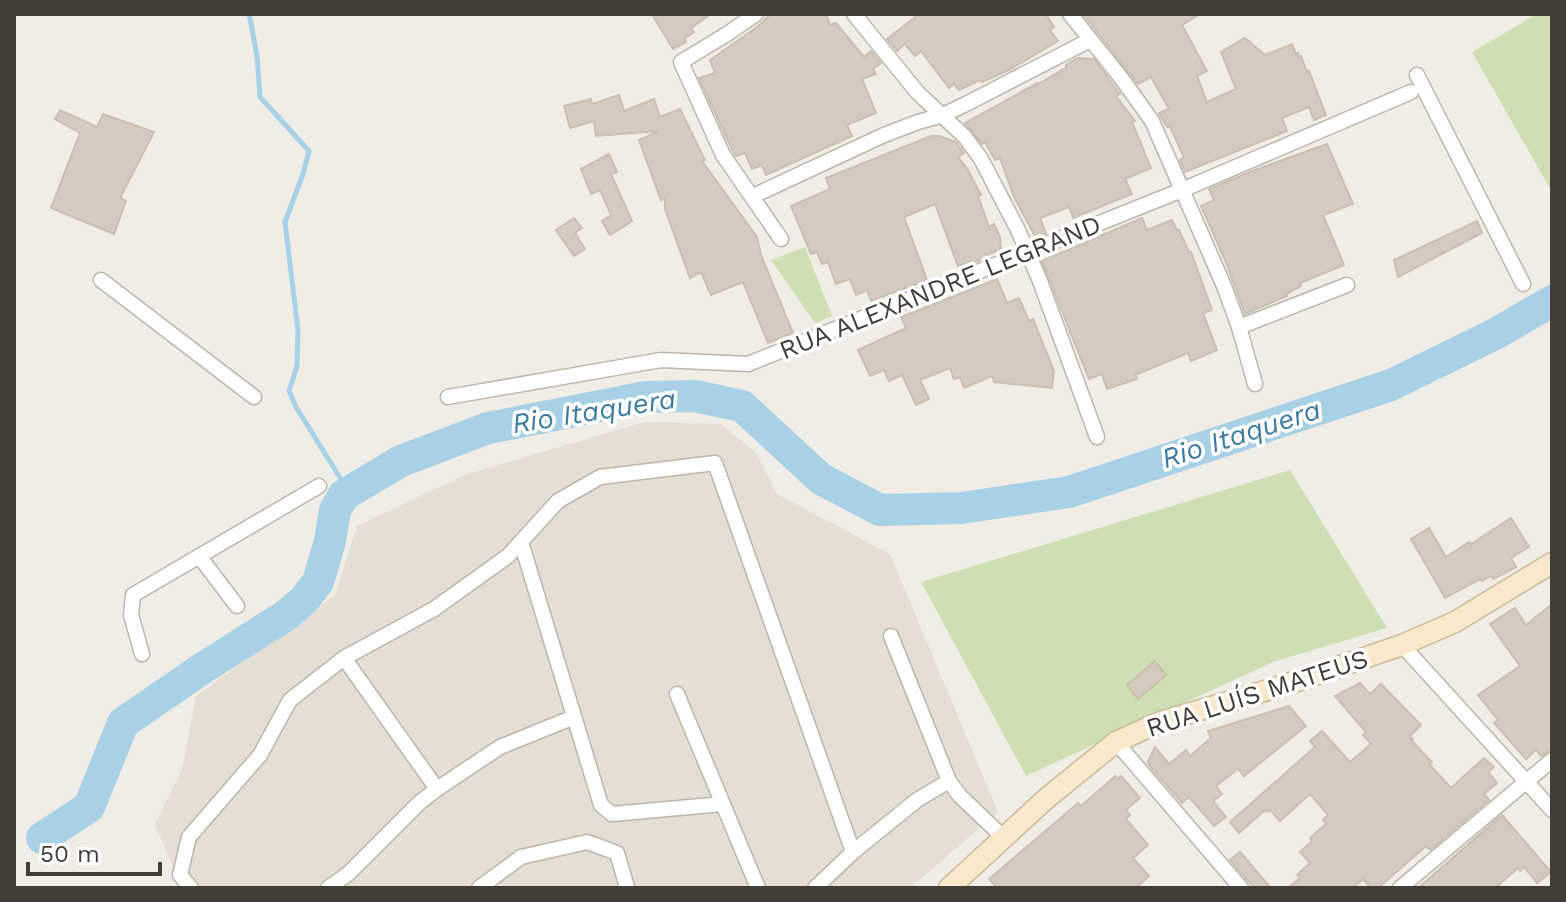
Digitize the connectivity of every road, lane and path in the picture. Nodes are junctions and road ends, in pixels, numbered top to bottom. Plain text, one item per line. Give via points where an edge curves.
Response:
1 (756, 14) edge
2 (854, 14) edge
3 (1070, 14) edge
4 (1090, 40) junction
5 (1417, 75) dead end
6 (1411, 92) dead end
7 (943, 115) junction
8 (1182, 190) junction
9 (753, 196) junction
10 (781, 239) dead end
11 (1028, 252) junction
12 (101, 280) dead end
13 (1523, 284) dead end
14 (1347, 285) dead end
15 (1239, 327) junction
16 (1255, 384) dead end
17 (254, 397) dead end
18 (448, 397) dead end
19 (1097, 437) dead end
20 (319, 486) dead end
21 (521, 542) junction
22 (199, 556) junction
23 (1552, 563) edge
24 (237, 606) dead end
25 (891, 636) dead end
26 (1402, 645) junction
27 (142, 654) dead end
28 (344, 658) junction
29 (677, 694) dead end
30 (574, 717) junction
31 (1116, 742) junction
32 (1552, 760) edge
33 (949, 781) junction
34 (1526, 782) junction
35 (437, 789) junction
36 (723, 804) junction
37 (1552, 810) edge
38 (1004, 838) junction
39 (853, 852) junction
40 (490, 885) edge
41 (191, 888) edge
42 (328, 888) edge
43 (626, 888) edge
44 (758, 888) edge
45 (815, 888) edge
46 (949, 888) edge
47 (1241, 888) edge
48 (1400, 888) edge

1 - 9 street via 681,62 723,155
2 - 7 street via 917,92
3 - 4 street
4 - 7 street
4 - 8 street via 1152,121
5 - 13 street
6 - 8 street, RUA ALEXANDRE LEGRAND
7 - 9 street via 884,135
7 - 11 street via 981,159
8 - 11 street, RUA ALEXANDRE LEGRAND
8 - 15 street
9 - 10 street
11 - 18 street, RUA ALEXANDRE LEGRAND via 748,364 661,360
11 - 19 street
12 - 17 street
14 - 15 street
15 - 16 street
20 - 22 street
21 - 28 street via 434,609
21 - 30 street
21 - 39 street via 558,501 600,477 715,463
22 - 24 street
22 - 27 street via 133,595 131,615
23 - 26 main road, RUA LUÍS MATEUS via 1455,622
25 - 33 street
26 - 31 main road, RUA LUÍS MATEUS via 1160,722
26 - 34 street
28 - 35 street
28 - 41 street via 290,700 260,755 189,837 180,875
29 - 36 street
30 - 35 street via 500,747
30 - 36 street via 601,805 612,814
31 - 38 main road, RUA LUÍS MATEUS
31 - 47 street
32 - 34 street
33 - 38 street
33 - 39 street
34 - 37 street
34 - 48 street
35 - 42 street
36 - 44 street
38 - 46 main road, RUA LUÍS MATEUS
39 - 45 street
40 - 43 street via 521,857 587,842 617,853

